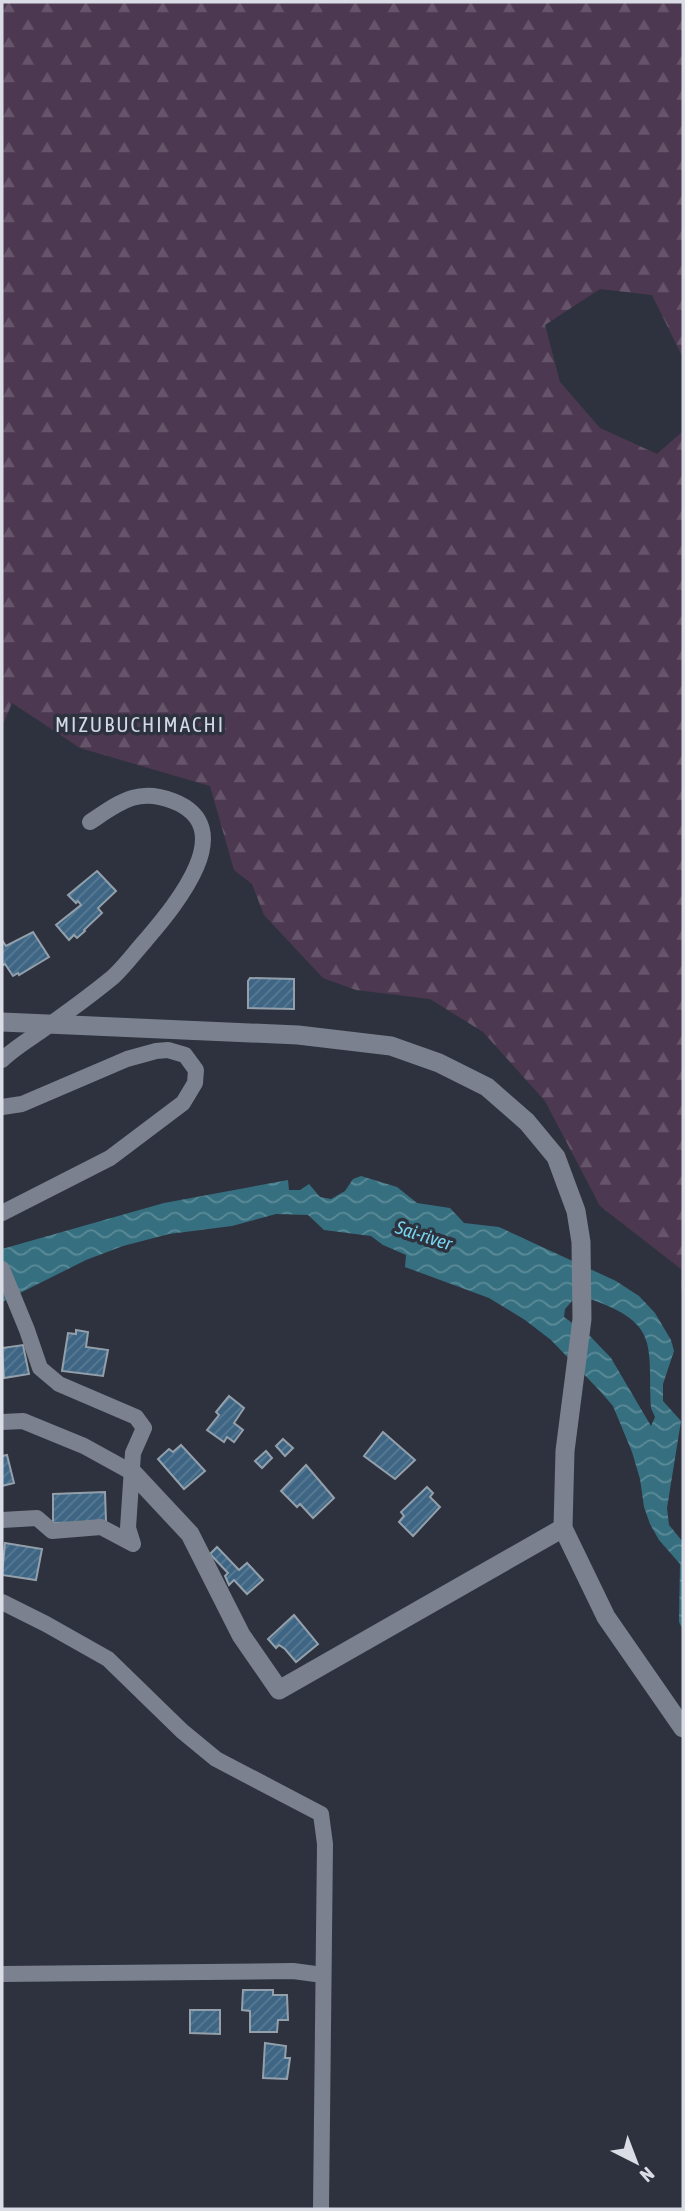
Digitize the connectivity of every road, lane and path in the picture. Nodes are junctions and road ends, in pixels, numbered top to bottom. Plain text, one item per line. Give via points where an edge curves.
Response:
1 (90, 822) dead end
2 (2, 1022) edge
3 (51, 1024) junction
4 (2, 1060) edge
5 (2, 1108) edge
6 (2, 1213) edge
7 (2, 1269) edge
8 (2, 1422) edge
9 (133, 1473) junction
10 (2, 1520) edge
11 (563, 1528) junction
12 (2, 1602) edge
13 (683, 1728) edge
14 (2, 1974) edge
15 (323, 1975) junction
16 (321, 2209) edge

1 - 3 street via 131,797 157,795 195,816 202,852 192,880 115,975
2 - 3 street
3 - 4 street
3 - 11 street via 298,1035 391,1046 488,1087 527,1122 556,1157 576,1211 583,1269 582,1319 565,1451
5 - 6 street via 156,1051 185,1055 196,1070 195,1083 183,1103 110,1158
7 - 9 street via 40,1368 58,1384 136,1417 144,1429 133,1453
8 - 9 street via 23,1421 85,1446
9 - 10 street via 128,1528 134,1544 102,1527 52,1531 37,1518
9 - 11 street via 190,1534 242,1635 279,1690
11 - 13 street via 606,1617
12 - 15 street via 108,1659 216,1759 321,1814 325,1844
14 - 15 street via 293,1971
15 - 16 street

